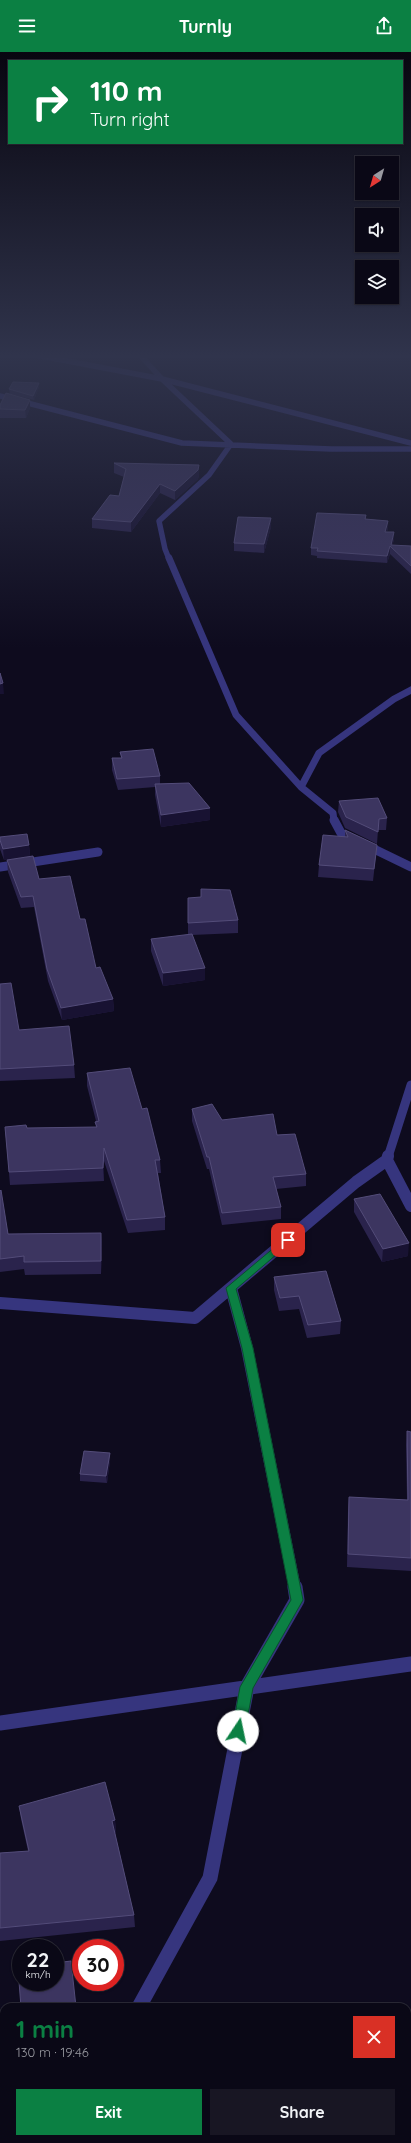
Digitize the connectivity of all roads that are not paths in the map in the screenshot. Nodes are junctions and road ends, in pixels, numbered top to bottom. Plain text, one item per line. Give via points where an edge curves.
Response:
1 (225, 453) edge
2 (411, 690) edge
3 (301, 787) junction
4 (98, 852) dead end
5 (0, 867) edge
6 (411, 867) edge
7 (411, 1085) edge
8 (387, 1160) junction
9 (411, 1206) edge
10 (231, 1288) junction
11 (0, 1303) edge
12 (411, 1664) edge
13 (247, 1687) junction
14 (0, 1723) edge
15 (141, 2003) edge

1 - 3 street via 209,475 159,521 166,549 236,715
2 - 3 street via 394,699 319,753
3 - 6 street via 333,813 334,822 341,833
4 - 5 street
7 - 8 street
8 - 9 street
8 - 10 street via 356,1182
10 - 11 street via 195,1318
10 - 13 street via 247,1348 297,1600
12 - 13 street
13 - 14 street
13 - 15 street via 210,1878

